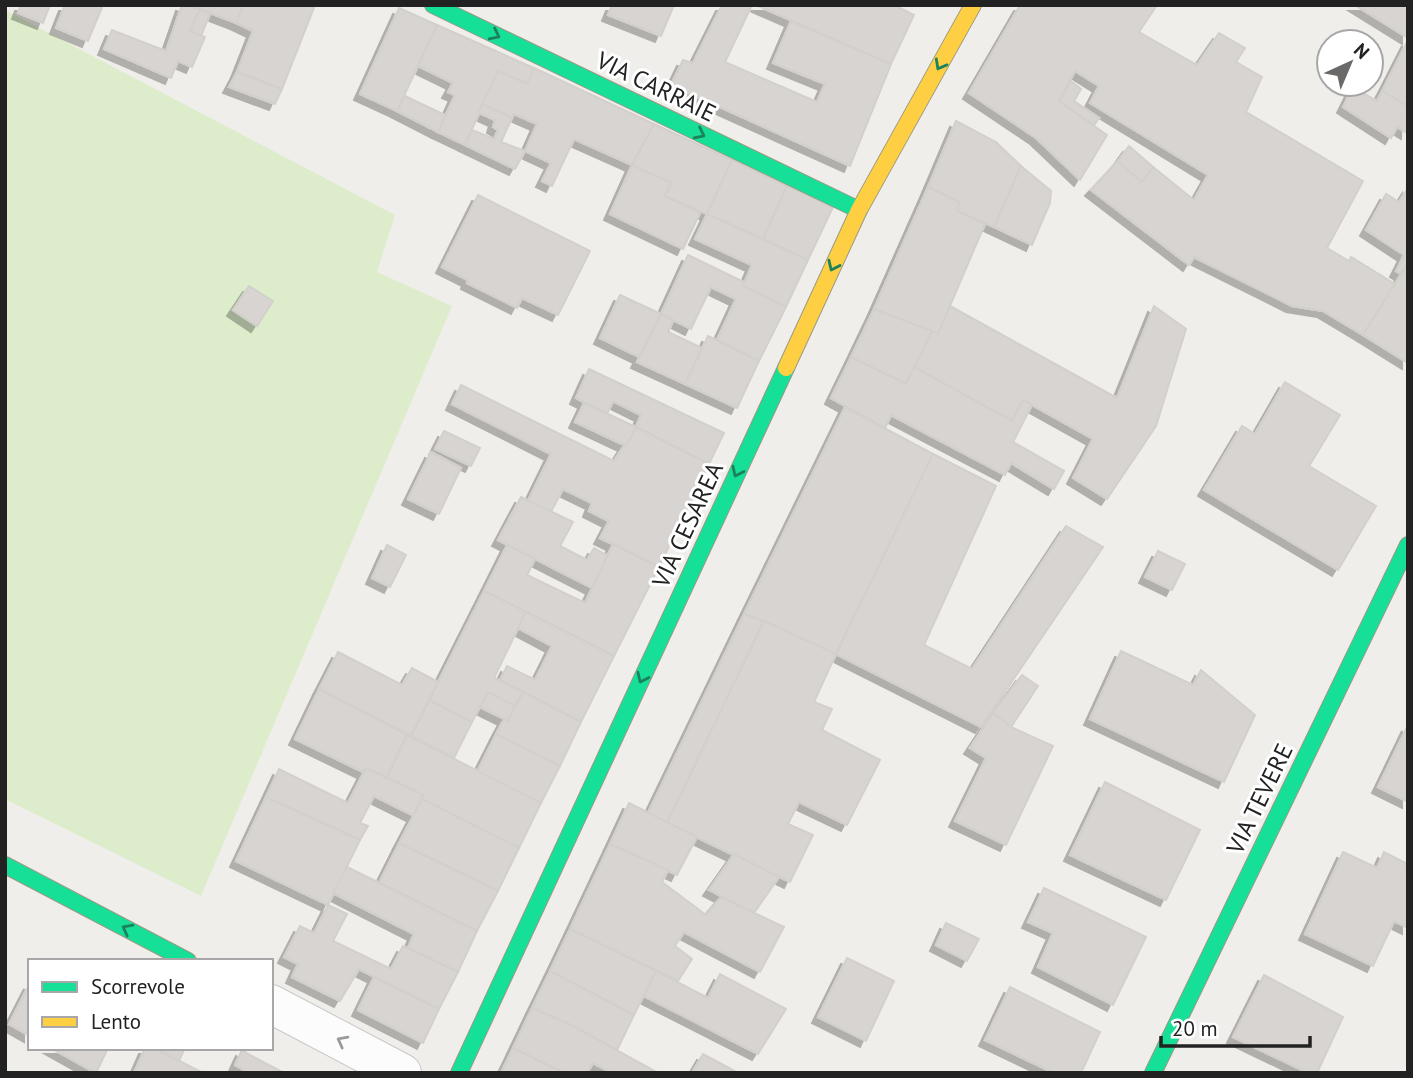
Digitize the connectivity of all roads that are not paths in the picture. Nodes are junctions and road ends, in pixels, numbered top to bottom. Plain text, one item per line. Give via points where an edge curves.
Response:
1 (433, 5) edge
2 (973, 5) edge
3 (859, 211) junction
4 (1408, 545) edge
5 (5, 865) edge
6 (184, 959) edge
7 (273, 1005) edge
8 (402, 1073) edge
9 (459, 1073) edge
10 (1153, 1073) edge

1 -> 3 street, VIA CARRAIE
2 -> 3 street, VIA CESAREA
3 -> 9 street, VIA CESAREA
4 - 10 street, VIA TEVERE
6 -> 5 street
8 -> 7 street

